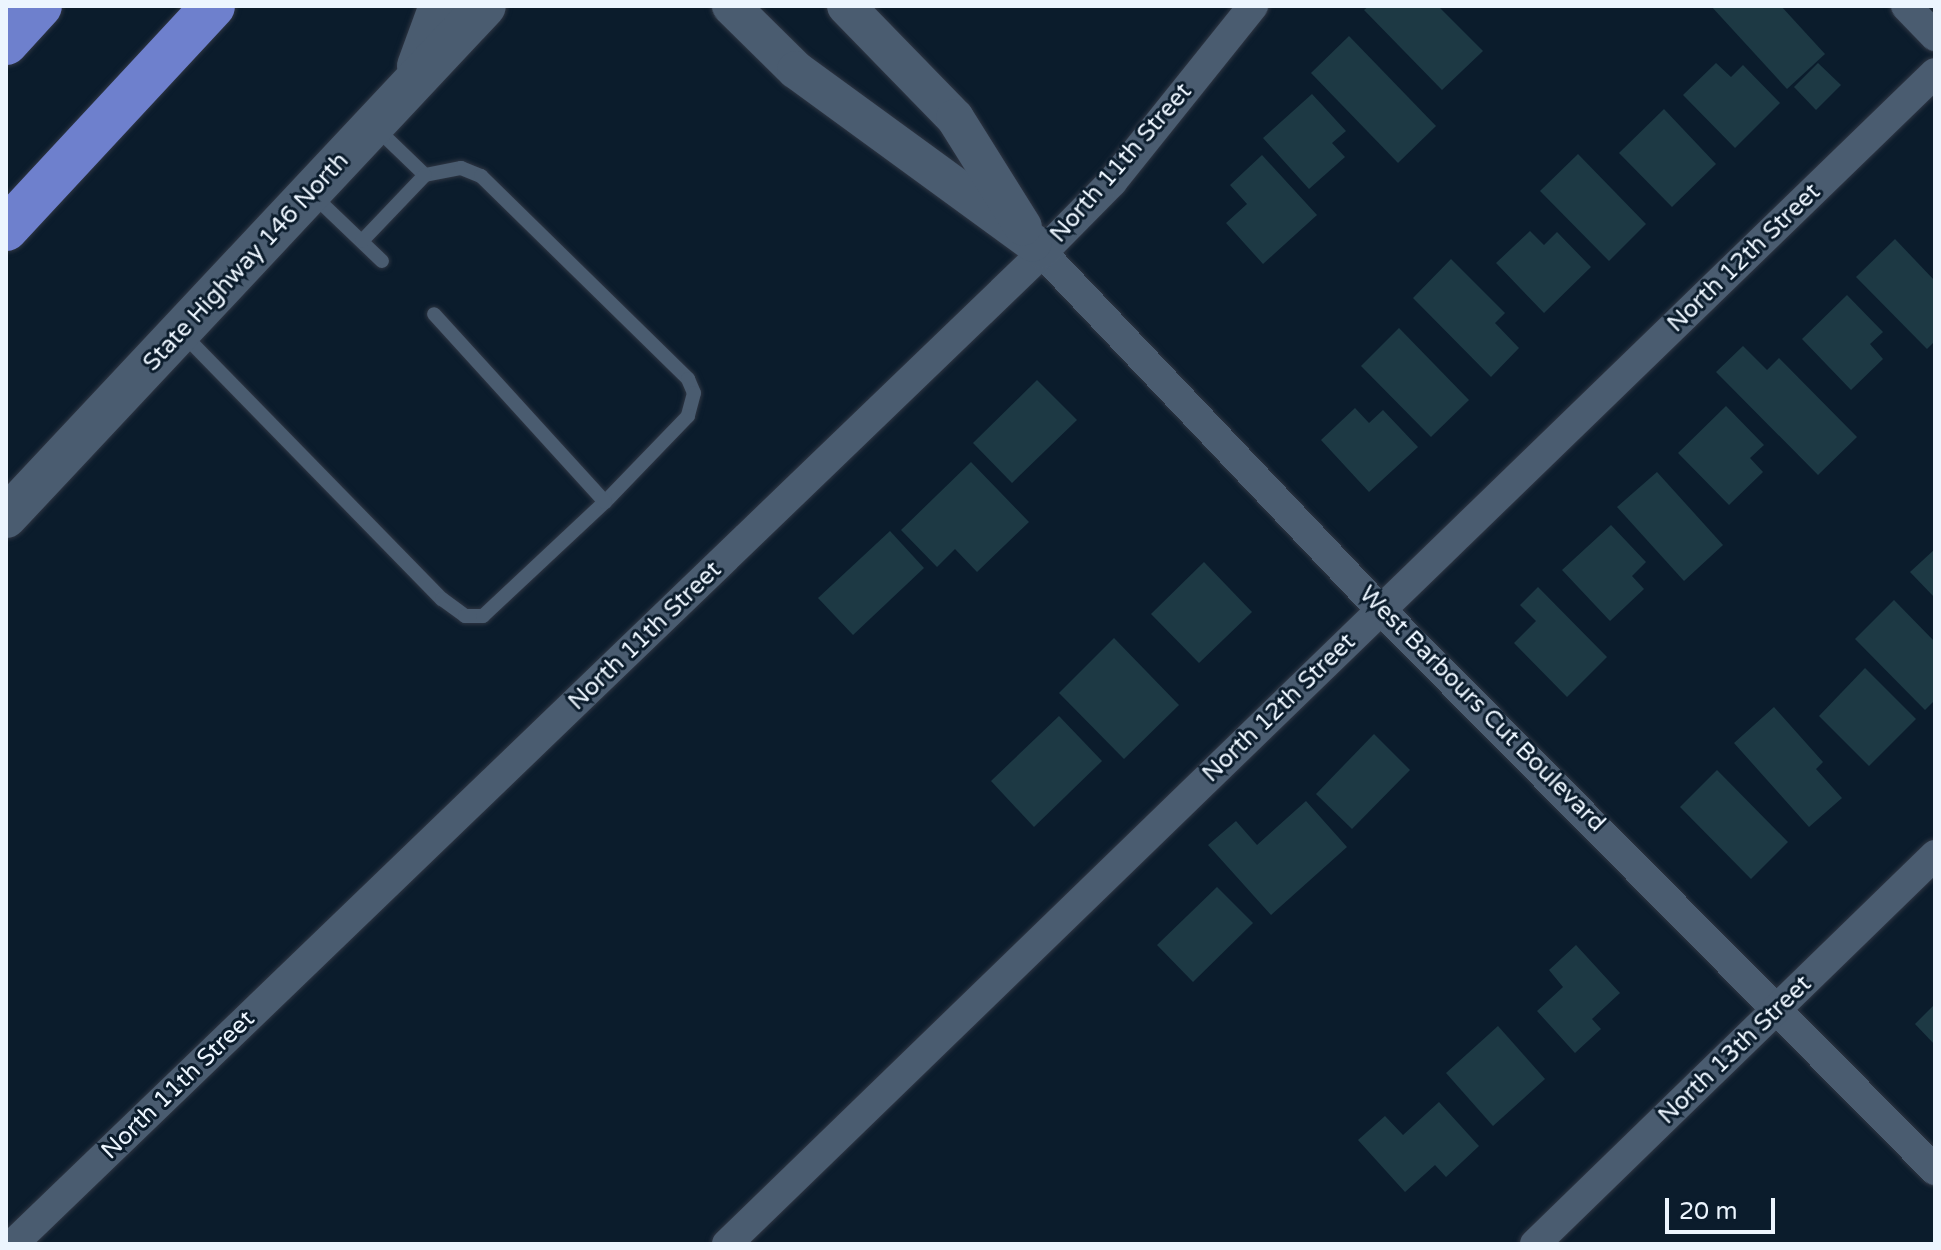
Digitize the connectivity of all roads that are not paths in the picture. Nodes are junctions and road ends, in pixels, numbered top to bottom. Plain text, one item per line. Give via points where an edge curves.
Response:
1 (40, 6) edge
2 (213, 6) edge
3 (440, 6) edge
4 (485, 6) edge
5 (731, 6) edge
6 (846, 6) edge
7 (1253, 6) edge
8 (1906, 6) edge
9 (1935, 36) edge
10 (6, 43) edge
11 (1935, 73) edge
12 (411, 86) junction
13 (374, 126) junction
14 (425, 175) junction
15 (311, 193) junction
16 (6, 229) edge
17 (362, 241) junction
18 (1038, 248) junction
19 (382, 261) dead end
20 (434, 314) dead end
21 (181, 331) junction
22 (605, 502) junction
23 (6, 517) edge
24 (1381, 610) junction
25 (1935, 855) edge
26 (1779, 1008) junction
27 (1935, 1170) edge
28 (13, 1244) edge
29 (727, 1244) edge
30 (1535, 1244) edge

1 - 10 highway
2 - 16 highway
3 - 12 main road
4 - 12 main road, State Highway 146 North
5 - 18 street, West Barbours Cut Boulevard via 796,70
6 - 18 street, West Barbours Cut Boulevard via 955,118
7 - 18 street, North 11th Street via 1112,182
8 - 9 street
11 - 24 street, North 12th Street
12 - 13 main road, State Highway 146 North
13 - 14 lane
13 - 15 main road, State Highway 146 North
14 - 17 lane
14 - 22 lane via 461,168 481,176 688,379 694,393 688,416
15 - 17 lane
15 - 21 main road, State Highway 146 North
17 - 19 lane
18 - 24 street, West Barbours Cut Boulevard
18 - 28 street, North 11th Street
20 - 22 lane
21 - 22 lane via 442,599 465,616 483,616
21 - 23 main road, State Highway 146 North
24 - 26 street, West Barbours Cut Boulevard
24 - 29 street, North 12th Street
25 - 26 street, North 13th Street
26 - 27 street, West Barbours Cut Boulevard
26 - 30 street, North 13th Street

